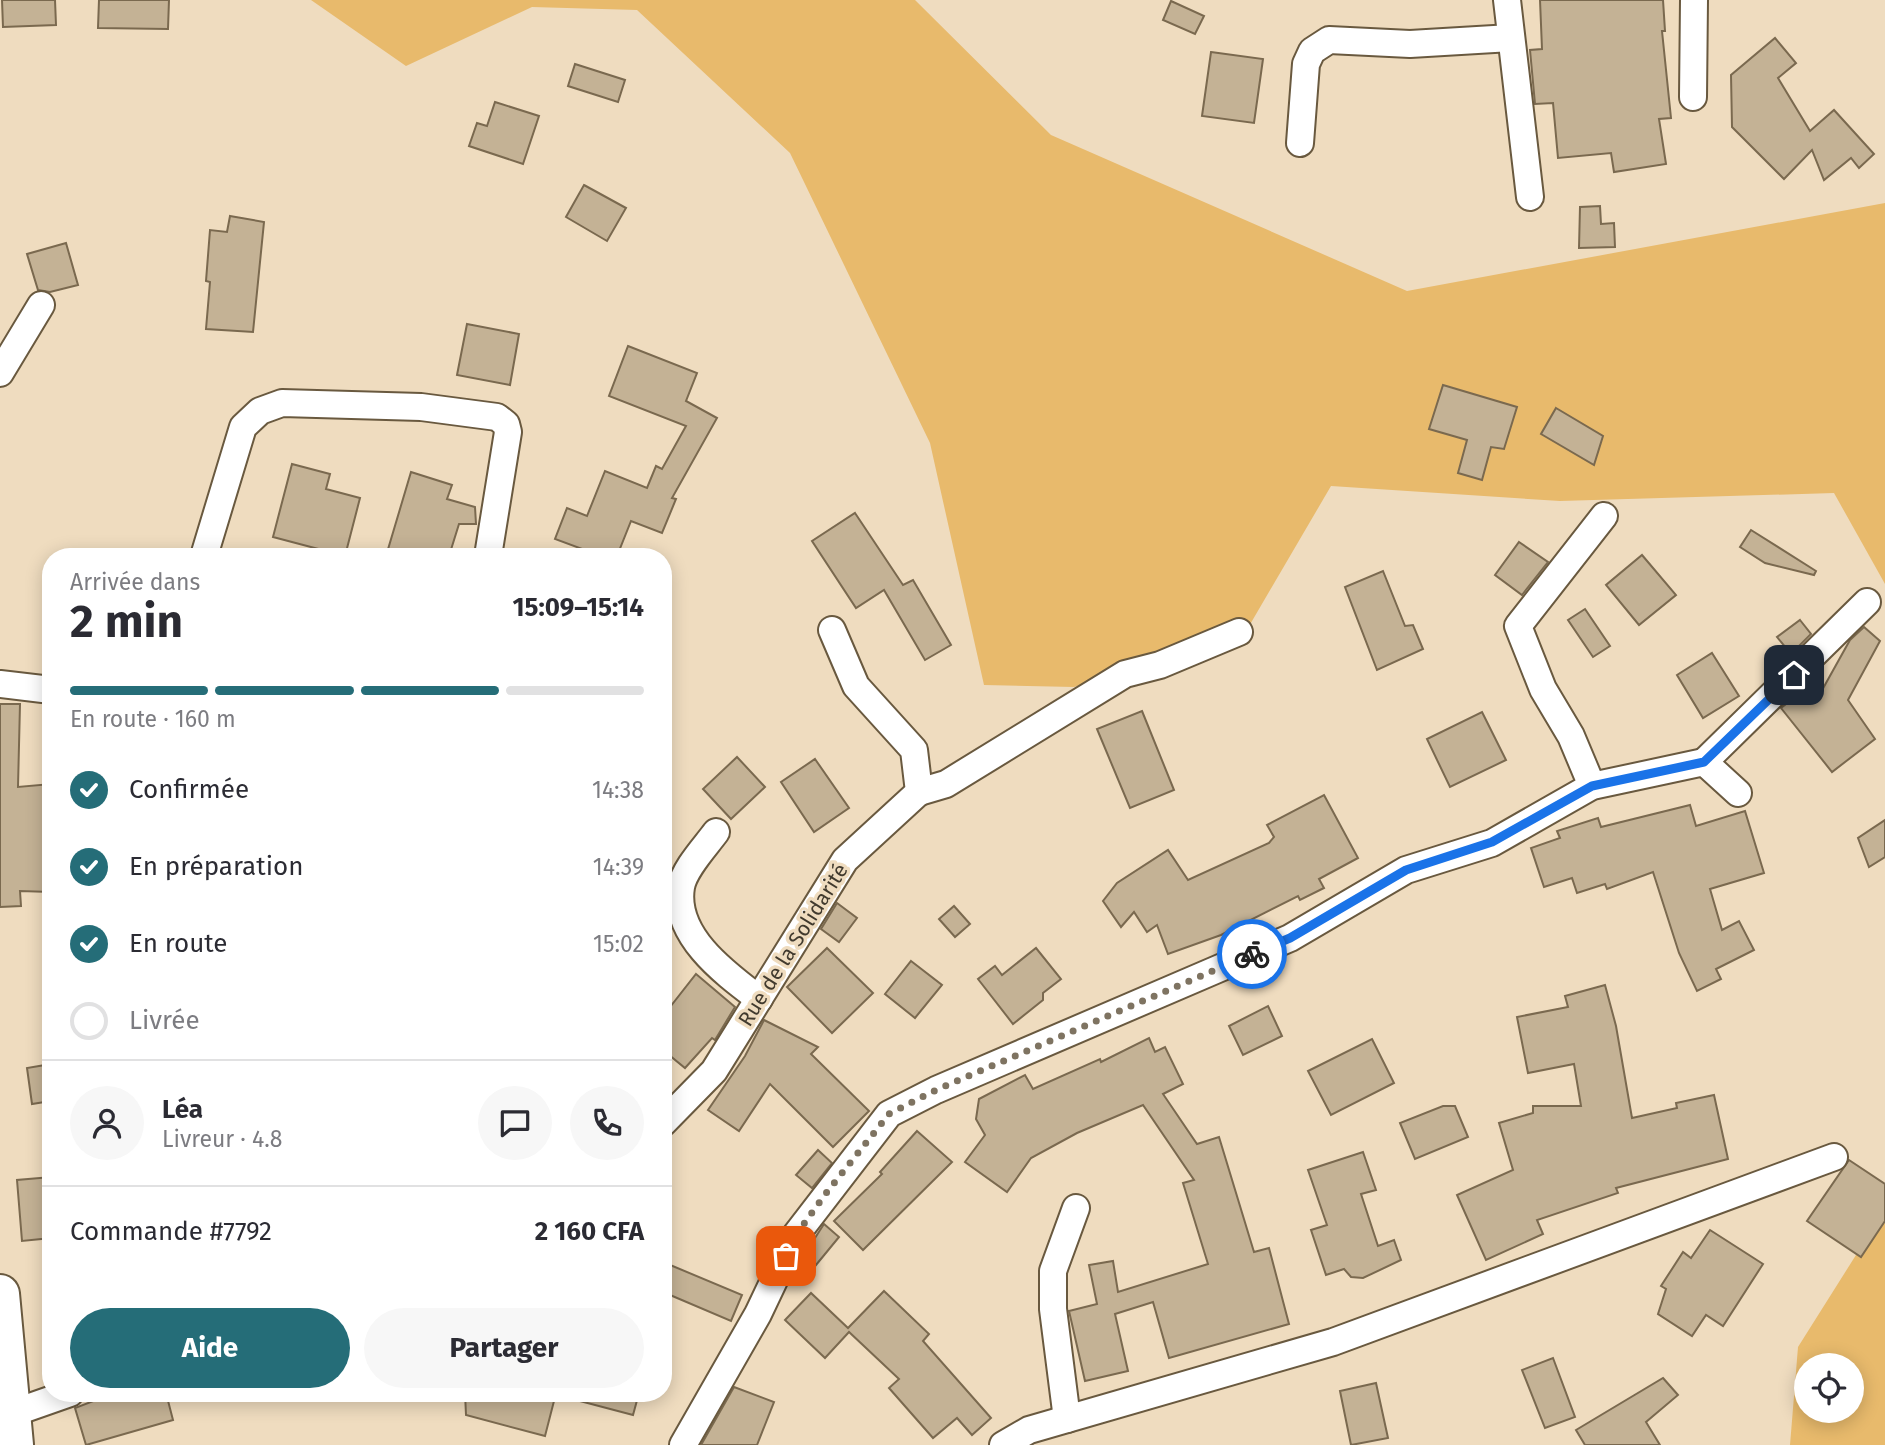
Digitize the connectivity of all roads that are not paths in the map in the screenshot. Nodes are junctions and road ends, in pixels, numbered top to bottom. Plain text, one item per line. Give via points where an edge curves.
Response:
1 (1507, 0) edge
2 (1694, 0) edge
3 (1511, 38) junction
4 (1693, 97) dead end
5 (1300, 144) dead end
6 (1530, 197) dead end
7 (41, 306) dead end
8 (0, 373) edge
9 (1604, 516) dead end
10 (206, 548) edge
11 (489, 548) edge
12 (1867, 602) dead end
13 (832, 629) dead end
14 (1239, 632) dead end
15 (0, 684) edge
16 (42, 689) edge
17 (1704, 762) junction
18 (1592, 786) junction
19 (919, 792) junction
20 (1738, 793) dead end
21 (716, 832) dead end
22 (759, 999) junction
23 (672, 1114) edge
24 (1834, 1157) dead end
25 (1076, 1208) dead end
26 (0, 1294) edge
27 (56, 1402) edge
28 (1067, 1419) junction
29 (14, 1429) edge
30 (683, 1445) edge
31 (1003, 1445) edge

1 - 3 street
2 - 4 street
3 - 5 street via 1410,44 1329,40 1312,51 1306,64
3 - 6 street
7 - 8 street
9 - 18 street via 1518,626 1543,689 1571,736
10 - 11 street via 243,427 260,411 282,403 421,407 497,417 508,432
12 - 17 street
13 - 19 street via 856,686 914,750
14 - 19 street via 1160,665 1125,674 946,785
15 - 16 street
17 - 18 street
17 - 20 street
18 - 30 street via 1492,842 1406,870 1290,938 889,1114 795,1236 758,1314
19 - 22 street, Rue de la Solidarité via 845,860
21 - 22 street via 680,886 682,914 701,948
22 - 23 street, Rue de la Solidarité via 714,1070
24 - 28 street via 1333,1342
25 - 28 street via 1053,1271 1053,1309
26 - 29 highway
27 - 29 street
28 - 31 street via 1029,1430

